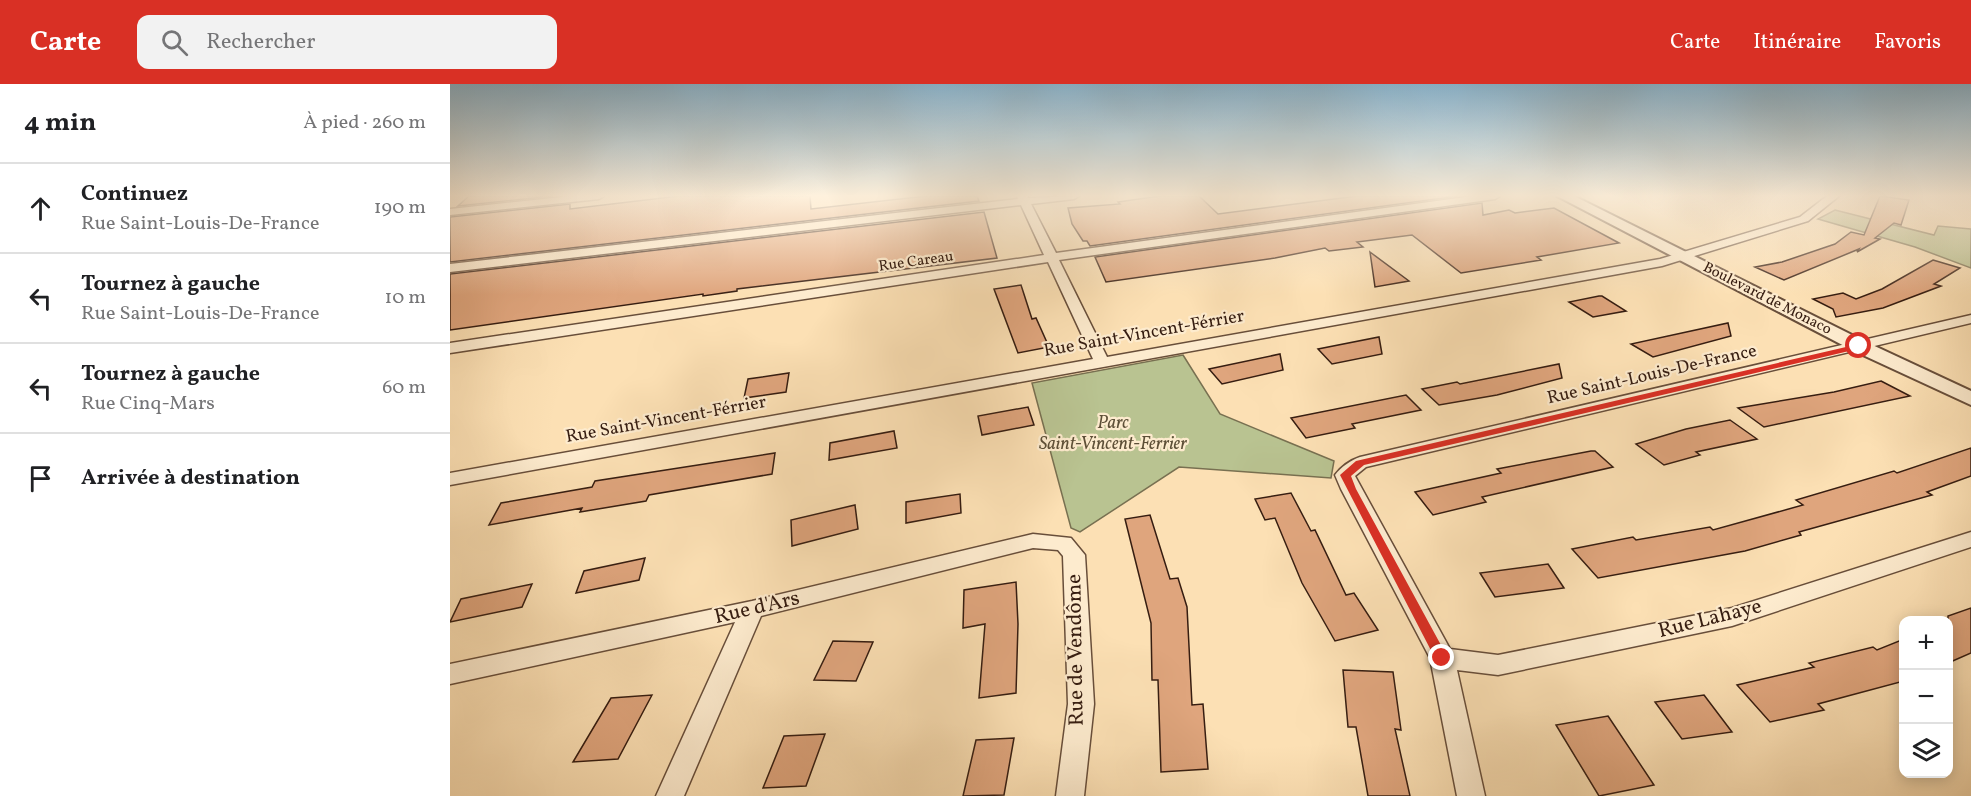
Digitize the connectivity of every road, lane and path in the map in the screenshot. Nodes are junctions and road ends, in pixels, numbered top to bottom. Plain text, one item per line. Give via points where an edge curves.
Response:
1 (767, 229) edge
2 (1037, 229) edge
3 (1257, 229) edge
4 (1629, 229) edge
5 (1772, 229) edge
6 (1684, 257) junction
7 (1050, 258) junction
8 (450, 268) edge
9 (1971, 319) edge
10 (1859, 346) junction
11 (450, 348) edge
12 (1102, 362) junction
13 (1971, 399) edge
14 (450, 479) edge
15 (1971, 538) edge
16 (1064, 543) joint
17 (752, 610) junction
18 (1442, 658) junction
19 (450, 674) edge
20 (670, 796) edge
21 (1070, 796) edge
22 (1471, 796) edge

1 - 8 street
2 - 7 street
3 - 7 street, Rue Careau
4 - 6 street, Boulevard de Monaco
5 - 6 street, Rue Saint-Vincent-Férrier
6 - 10 street, Boulevard de Monaco
6 - 12 street, Rue Saint-Vincent-Férrier
7 - 11 street, Rue Careau
7 - 12 street
9 - 10 street, Rue Saint-Louis-De-France
10 - 13 street, Boulevard de Monaco
10 - 18 street, Rue Saint-Louis-De-France via 1360,463 1345,475
12 - 14 street, Rue Saint-Vincent-Férrier
15 - 18 street, Rue Lahaye via 1732,617 1498,665
16 - 17 street, Rue d'Ars via 1033,541
16 - 21 street, Rue de Vendôme via 1074,555 1081,704
17 - 19 street, Rue d'Ars
17 - 20 street
18 - 22 street

